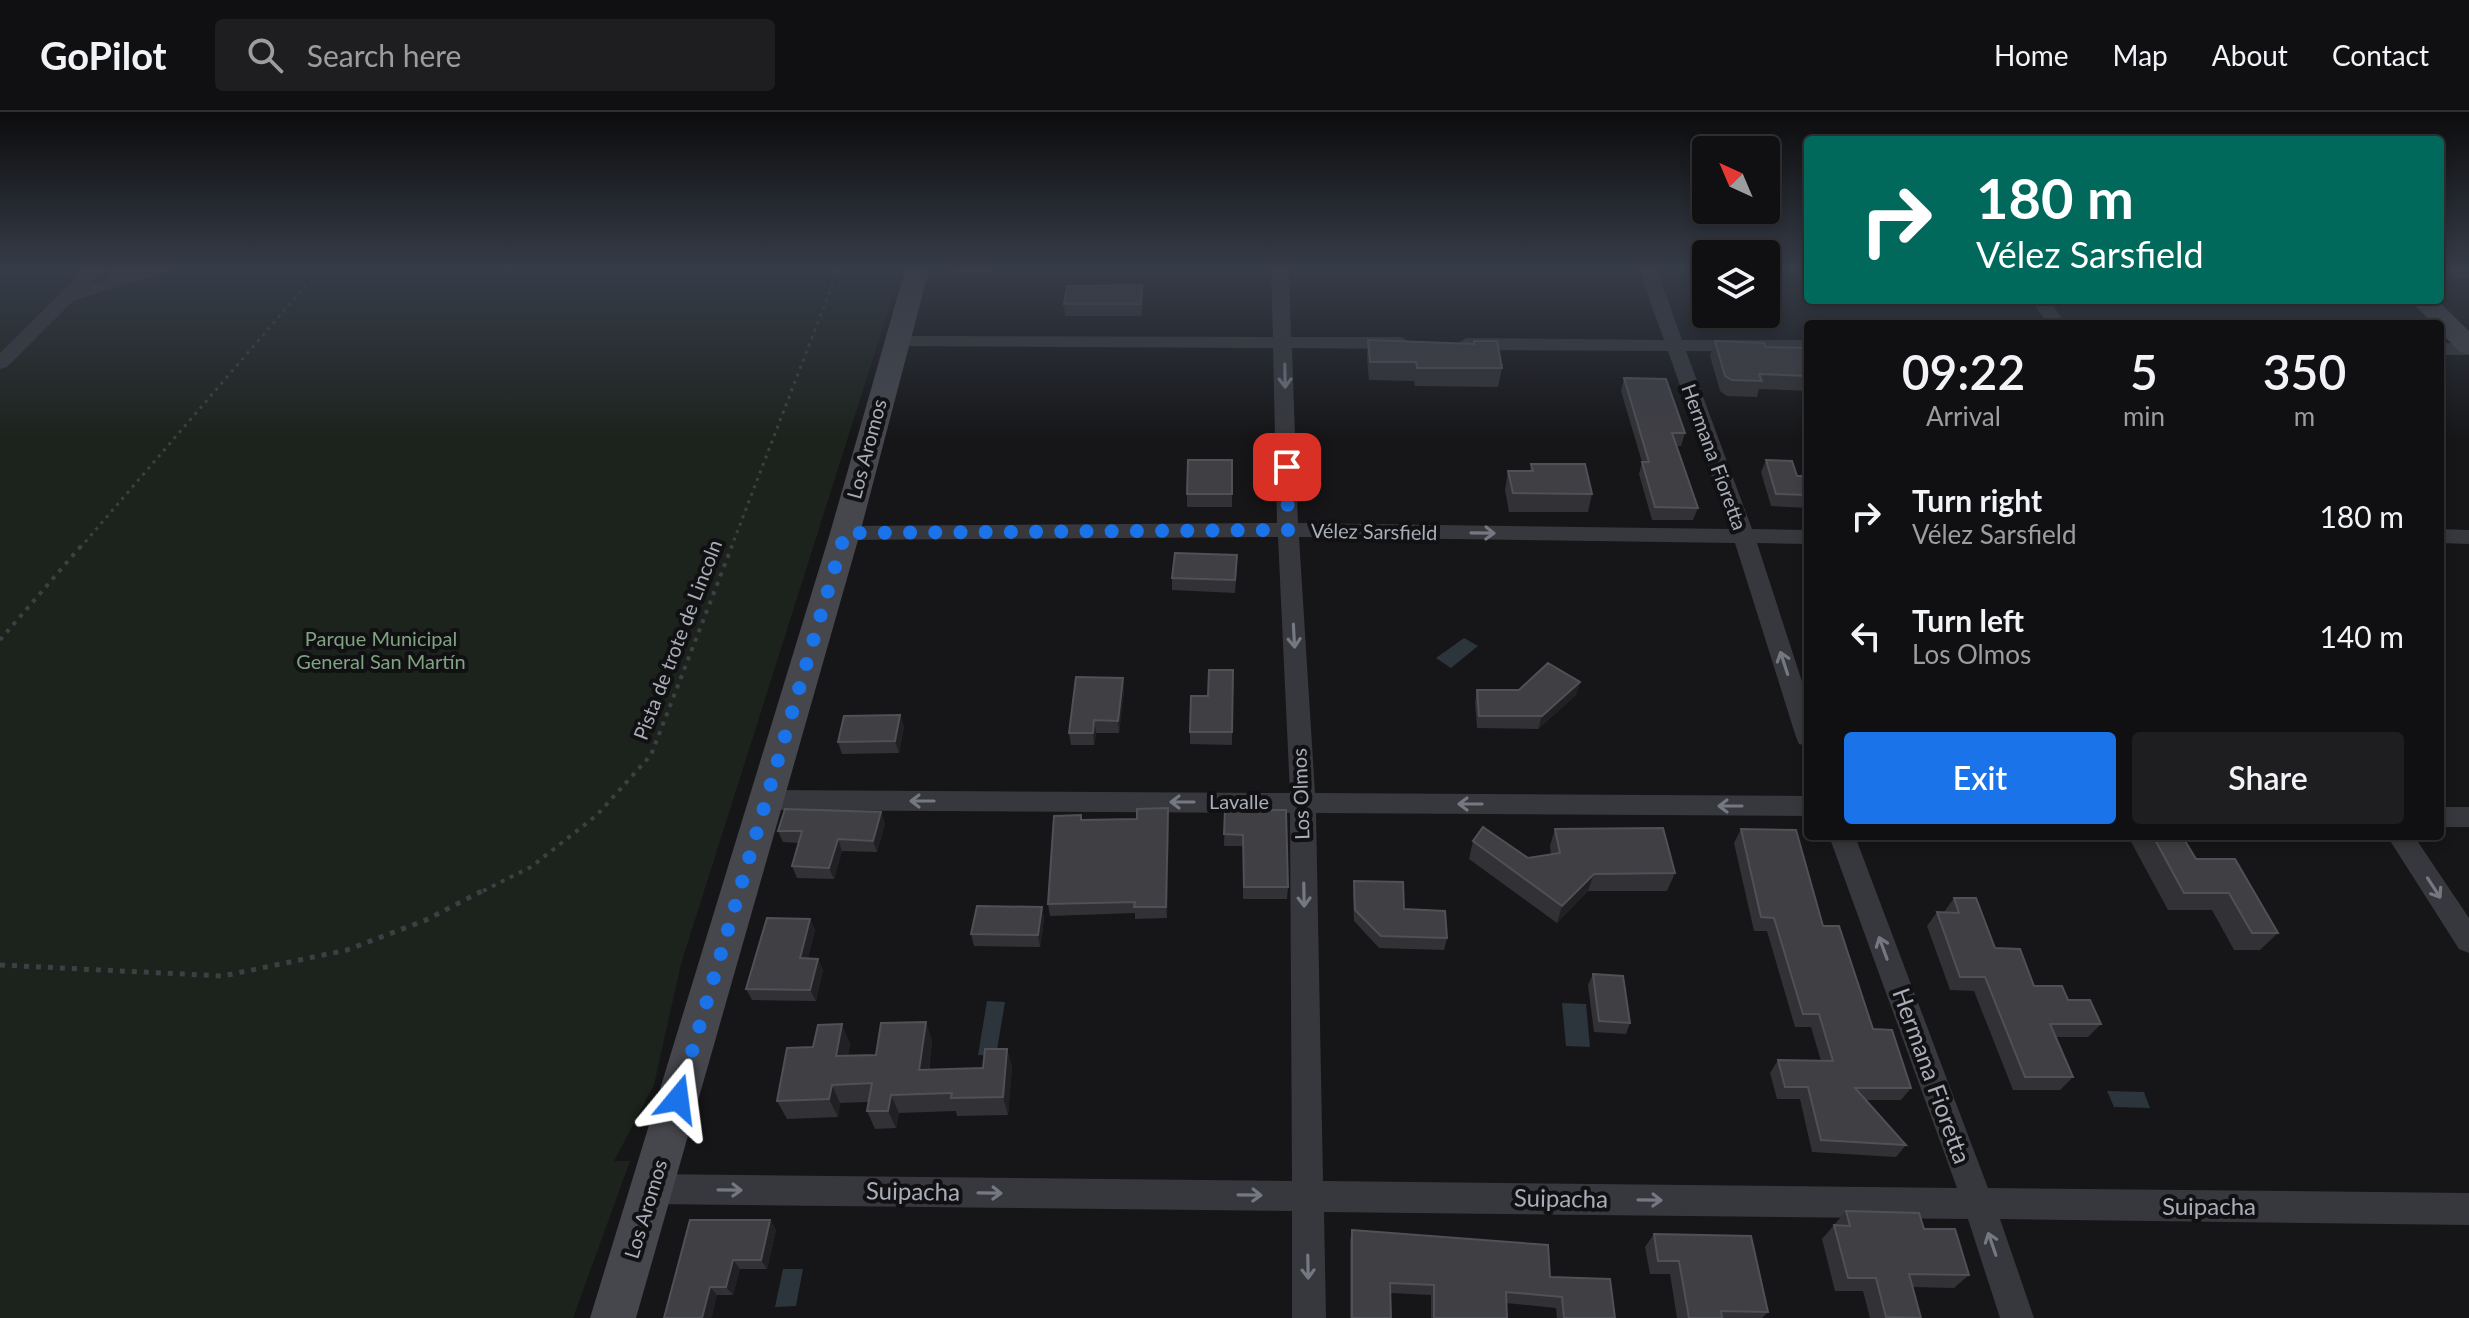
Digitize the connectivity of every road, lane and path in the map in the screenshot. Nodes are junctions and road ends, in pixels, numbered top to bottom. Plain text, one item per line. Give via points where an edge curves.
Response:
1 (37, 326) edge
2 (270, 326) edge
3 (816, 326) edge
4 (900, 326) edge
5 (1283, 326) edge
6 (1667, 326) edge
7 (2448, 326) edge
8 (896, 341) junction
9 (1284, 342) junction
10 (1804, 346) edge
11 (1674, 347) junction
12 (2469, 348) edge
13 (2444, 349) edge
14 (0, 363) edge
15 (1288, 530) junction
16 (845, 533) junction
17 (2444, 536) edge
18 (1744, 537) junction
19 (1804, 537) edge
20 (2469, 537) edge
21 (0, 640) edge
22 (1804, 724) edge
23 (765, 800) junction
24 (1303, 803) junction
25 (1804, 806) edge
26 (2444, 817) edge
27 (2469, 817) edge
28 (1843, 840) edge
29 (2403, 840) edge
30 (2469, 941) edge
31 (0, 965) edge
32 (652, 1189) junction
33 (1307, 1196) junction
34 (1979, 1205) junction
35 (2469, 1209) edge
36 (613, 1318) edge
37 (1309, 1318) edge
38 (2017, 1318) edge

1 - 14 street
2 - 21 path
3 - 31 path, Pista de trote de Lincoln via 651,755 597,815 531,867 426,920 347,950 223,976
4 - 8 street, Los Aromos
5 - 9 street, Los Olmos
6 - 11 street, Hermana Fioretta
7 - 12 street
8 - 9 street
8 - 16 street, Los Aromos
9 - 11 street
9 -> 15 street, Los Olmos
10 - 11 street
11 - 18 street, Hermana Fioretta
12 - 13 street
15 - 16 street, Vélez Sarsfield
15 -> 18 street, Vélez Sarsfield
15 -> 24 street, Los Olmos
16 - 23 street, Los Aromos
17 - 20 street
18 - 19 street, Vélez Sarsfield
22 -> 18 street, Hermana Fioretta
24 -> 23 street, Lavalle
23 - 32 street, Los Aromos
25 -> 24 street, Lavalle
24 -> 33 street, Los Olmos
26 - 27 street
34 -> 28 street, Hermana Fioretta
29 -> 30 street
32 -> 33 street, Suipacha
32 - 36 street, Los Aromos
33 -> 34 street, Suipacha
33 -> 37 street, Los Olmos
34 - 35 street, Suipacha
38 -> 34 street, Hermana Fioretta

